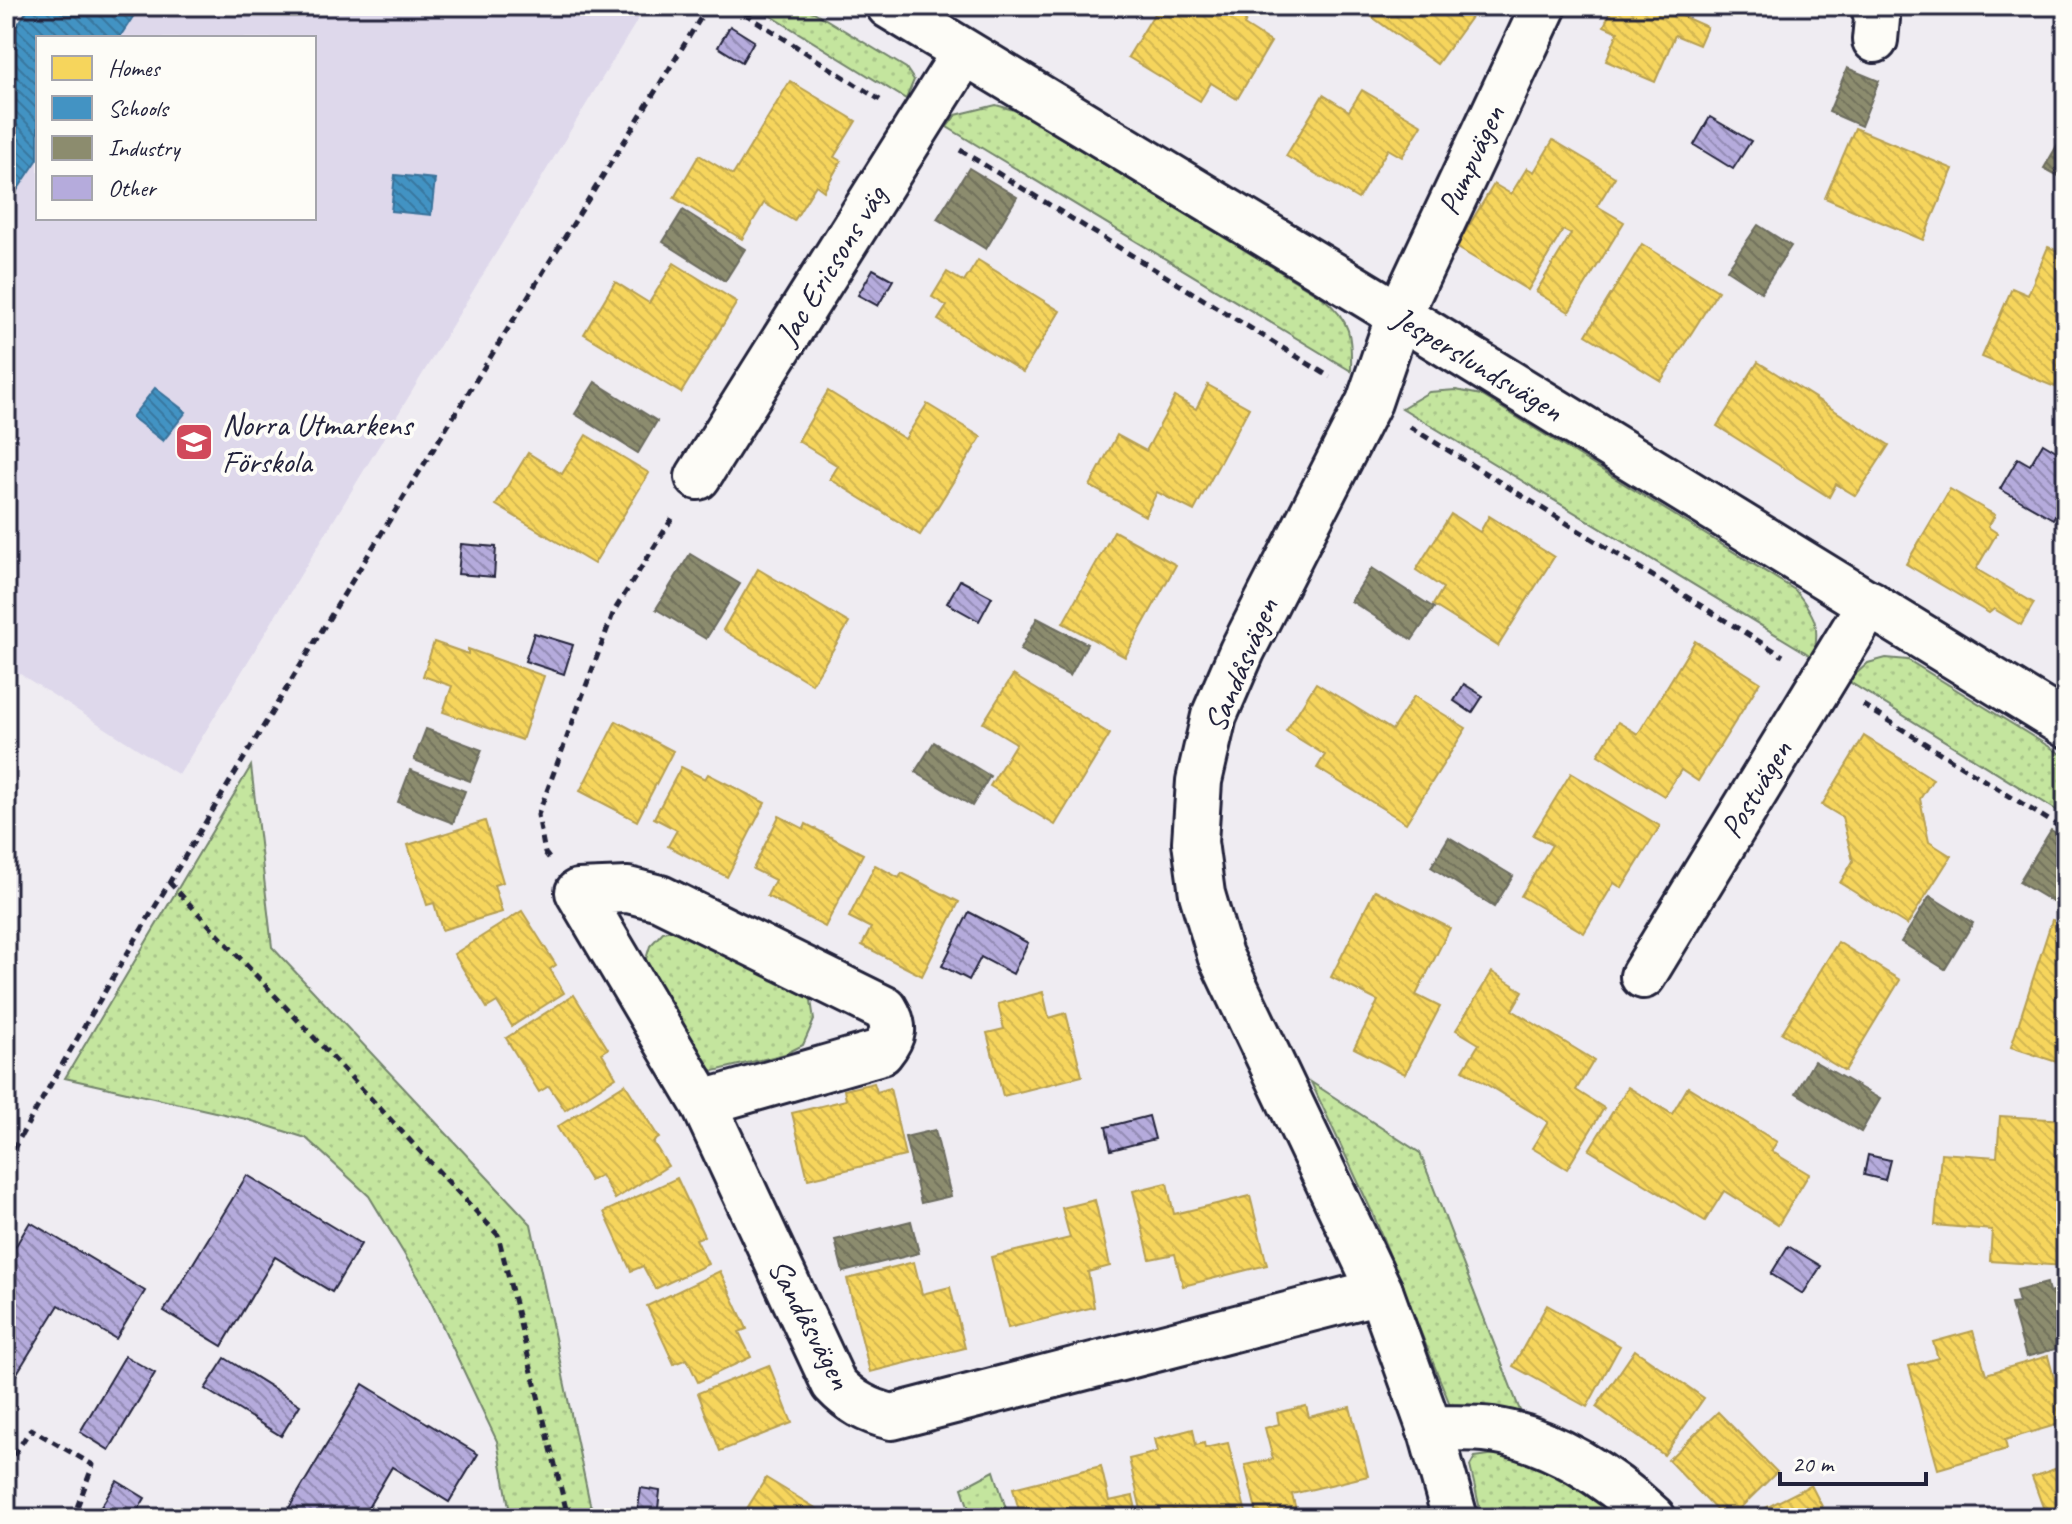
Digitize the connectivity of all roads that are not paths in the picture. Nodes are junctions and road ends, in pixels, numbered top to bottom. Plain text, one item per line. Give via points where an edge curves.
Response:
1 (889, 6) edge
2 (1544, 6) edge
3 (964, 53) junction
4 (1399, 315) junction
5 (698, 477) road end
6 (1870, 603) junction
7 (2066, 725) edge
8 (1643, 976) dead end
9 (703, 1103) junction
10 (1380, 1291) junction
11 (1429, 1428) junction
12 (1455, 1518) edge
13 (1653, 1518) edge

1 - 3 street, Jesperslundsvägen
2 - 4 street, Pumpvägen
3 - 4 street, Jesperslundsvägen
3 - 5 street, Jac Ericsons väg
4 - 6 street, Jesperslundsvägen
4 - 10 street, Sandåsvägen via 1369,402 1214,716 1199,781 1195,842 1202,894 1220,955
6 - 7 street, Jesperslundsvägen
6 - 8 street, Postvägen
9 - 9 street, Sandåsvägen via 578,892 628,890 660,898 885,1009 892,1021 891,1039 881,1052
9 - 10 street, Sandåsvägen via 834,1384 869,1412 892,1417
10 - 11 street, Sandåsvägen
11 - 12 street, Sandåsvägen
11 - 13 street via 1491,1430 1533,1441 1620,1489

